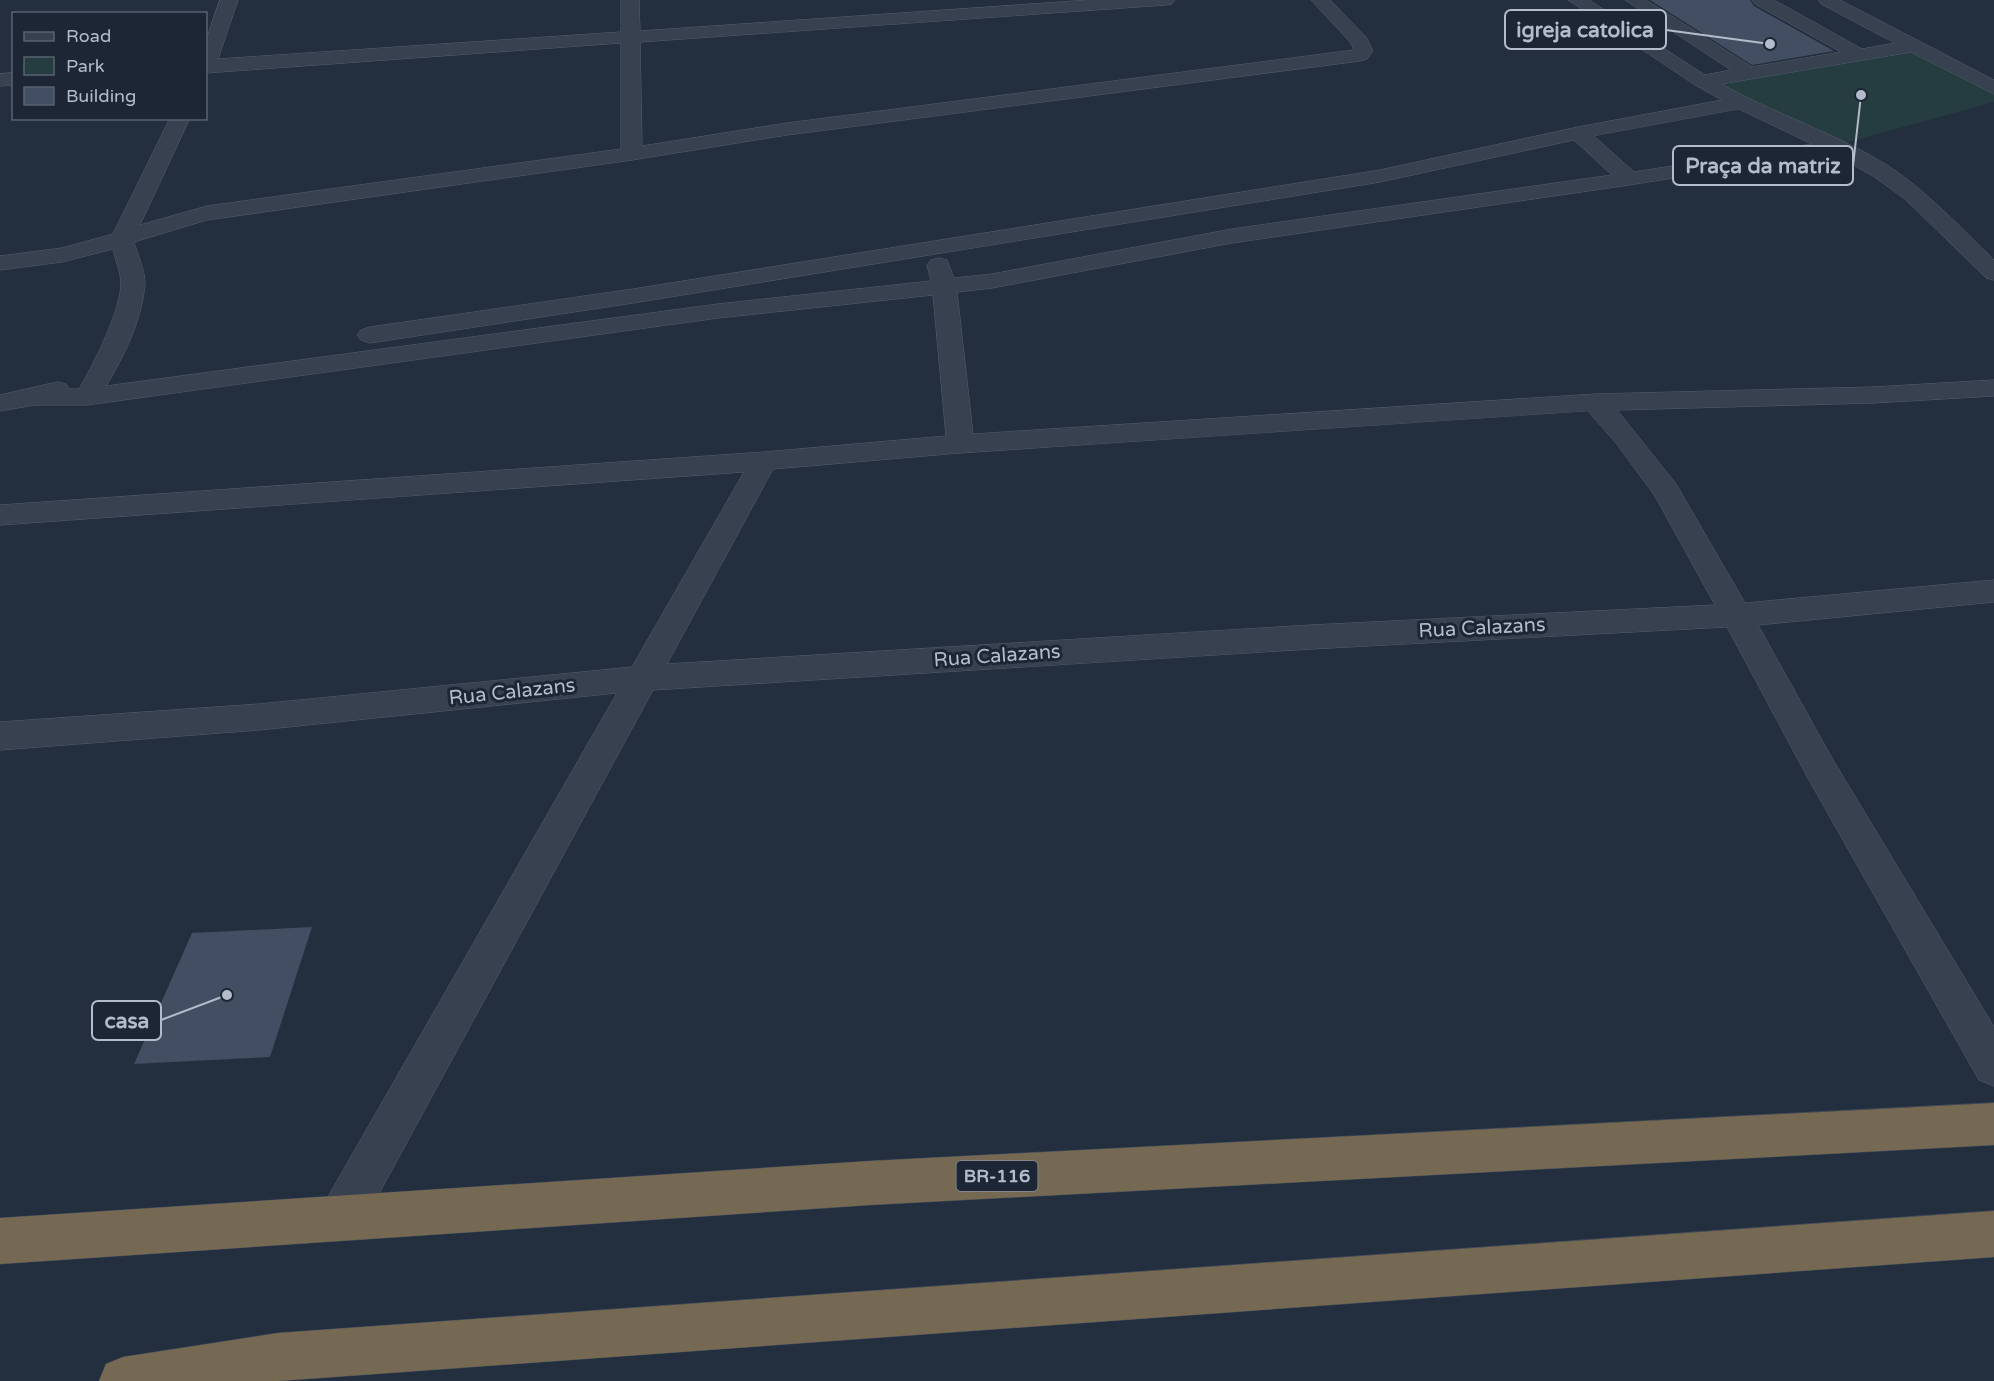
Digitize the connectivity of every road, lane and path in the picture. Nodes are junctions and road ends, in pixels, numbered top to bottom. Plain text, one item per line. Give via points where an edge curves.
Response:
1 (230, 0) edge
2 (630, 0) edge
3 (947, 0) edge
4 (1166, 0) edge
5 (1320, 0) edge
6 (1576, 0) edge
7 (1634, 0) edge
8 (1761, 0) edge
9 (1827, 0) edge
10 (1025, 5) edge
11 (832, 15) junction
12 (631, 29) junction
13 (1913, 46) junction
14 (1859, 55) junction
15 (207, 60) edge
16 (1748, 74) junction
17 (1702, 81) junction
18 (1994, 88) edge
19 (1741, 103) junction
20 (179, 120) edge
21 (1578, 133) junction
22 (1831, 147) junction
23 (632, 154) junction
24 (1629, 179) junction
25 (1096, 221) junction
26 (122, 239) junction
27 (934, 246) junction
28 (1124, 258) junction
29 (0, 263) edge
30 (1994, 273) edge
31 (944, 286) junction
32 (564, 306) junction
33 (568, 331) junction
34 (344, 339) dead end
35 (239, 354) dead end
36 (93, 387) junction
37 (1994, 388) edge
38 (1595, 402) junction
39 (0, 404) edge
40 (960, 444) junction
41 (764, 461) junction
42 (0, 516) edge
43 (1994, 591) edge
44 (1738, 615) junction
45 (644, 678) junction
46 (0, 736) edge
47 (1994, 1066) edge
48 (1994, 1124) edge
49 (341, 1218) junction
50 (1994, 1234) edge
51 (0, 1241) edge
52 (123, 1381) edge

1 - 15 street
2 - 12 street
3 - 11 street
4 - 10 street
5 - 23 street via 1359,41 1364,51 1360,55 787,129
6 - 17 street
7 - 16 street
8 - 14 street
9 - 13 street
10 - 11 street
11 - 12 street
12 - 15 street
12 - 23 street
13 - 14 street
13 - 18 street
14 - 16 street
16 - 17 street
17 - 19 street
19 - 21 street
19 - 22 street
20 - 26 street
21 - 24 street
21 - 25 street via 1380,176
22 - 24 street
22 - 30 street via 1864,161 1913,194
23 - 26 street via 207,213
24 - 28 street via 1232,236
25 - 27 street
25 - 28 street
26 - 29 street via 34,260
26 - 36 street via 133,282 109,359
27 - 31 street
27 - 32 street
28 - 31 street
31 - 33 street
31 - 40 street
32 - 33 street
32 - 34 street
33 - 36 street
35 - 36 street
36 - 39 street
37 - 38 street
38 - 40 street
38 - 44 street via 1666,491
40 - 41 street
41 - 42 street
41 - 45 street
43 - 44 street, Rua Calazans
44 - 45 street, Rua Calazans
44 - 47 street via 1821,770
45 - 46 street, Rua Calazans via 259,717
45 - 49 street
48 - 49 highway, BR-116 via 870,1183
49 - 51 highway, BR-116
50 - 52 highway via 278,1357

